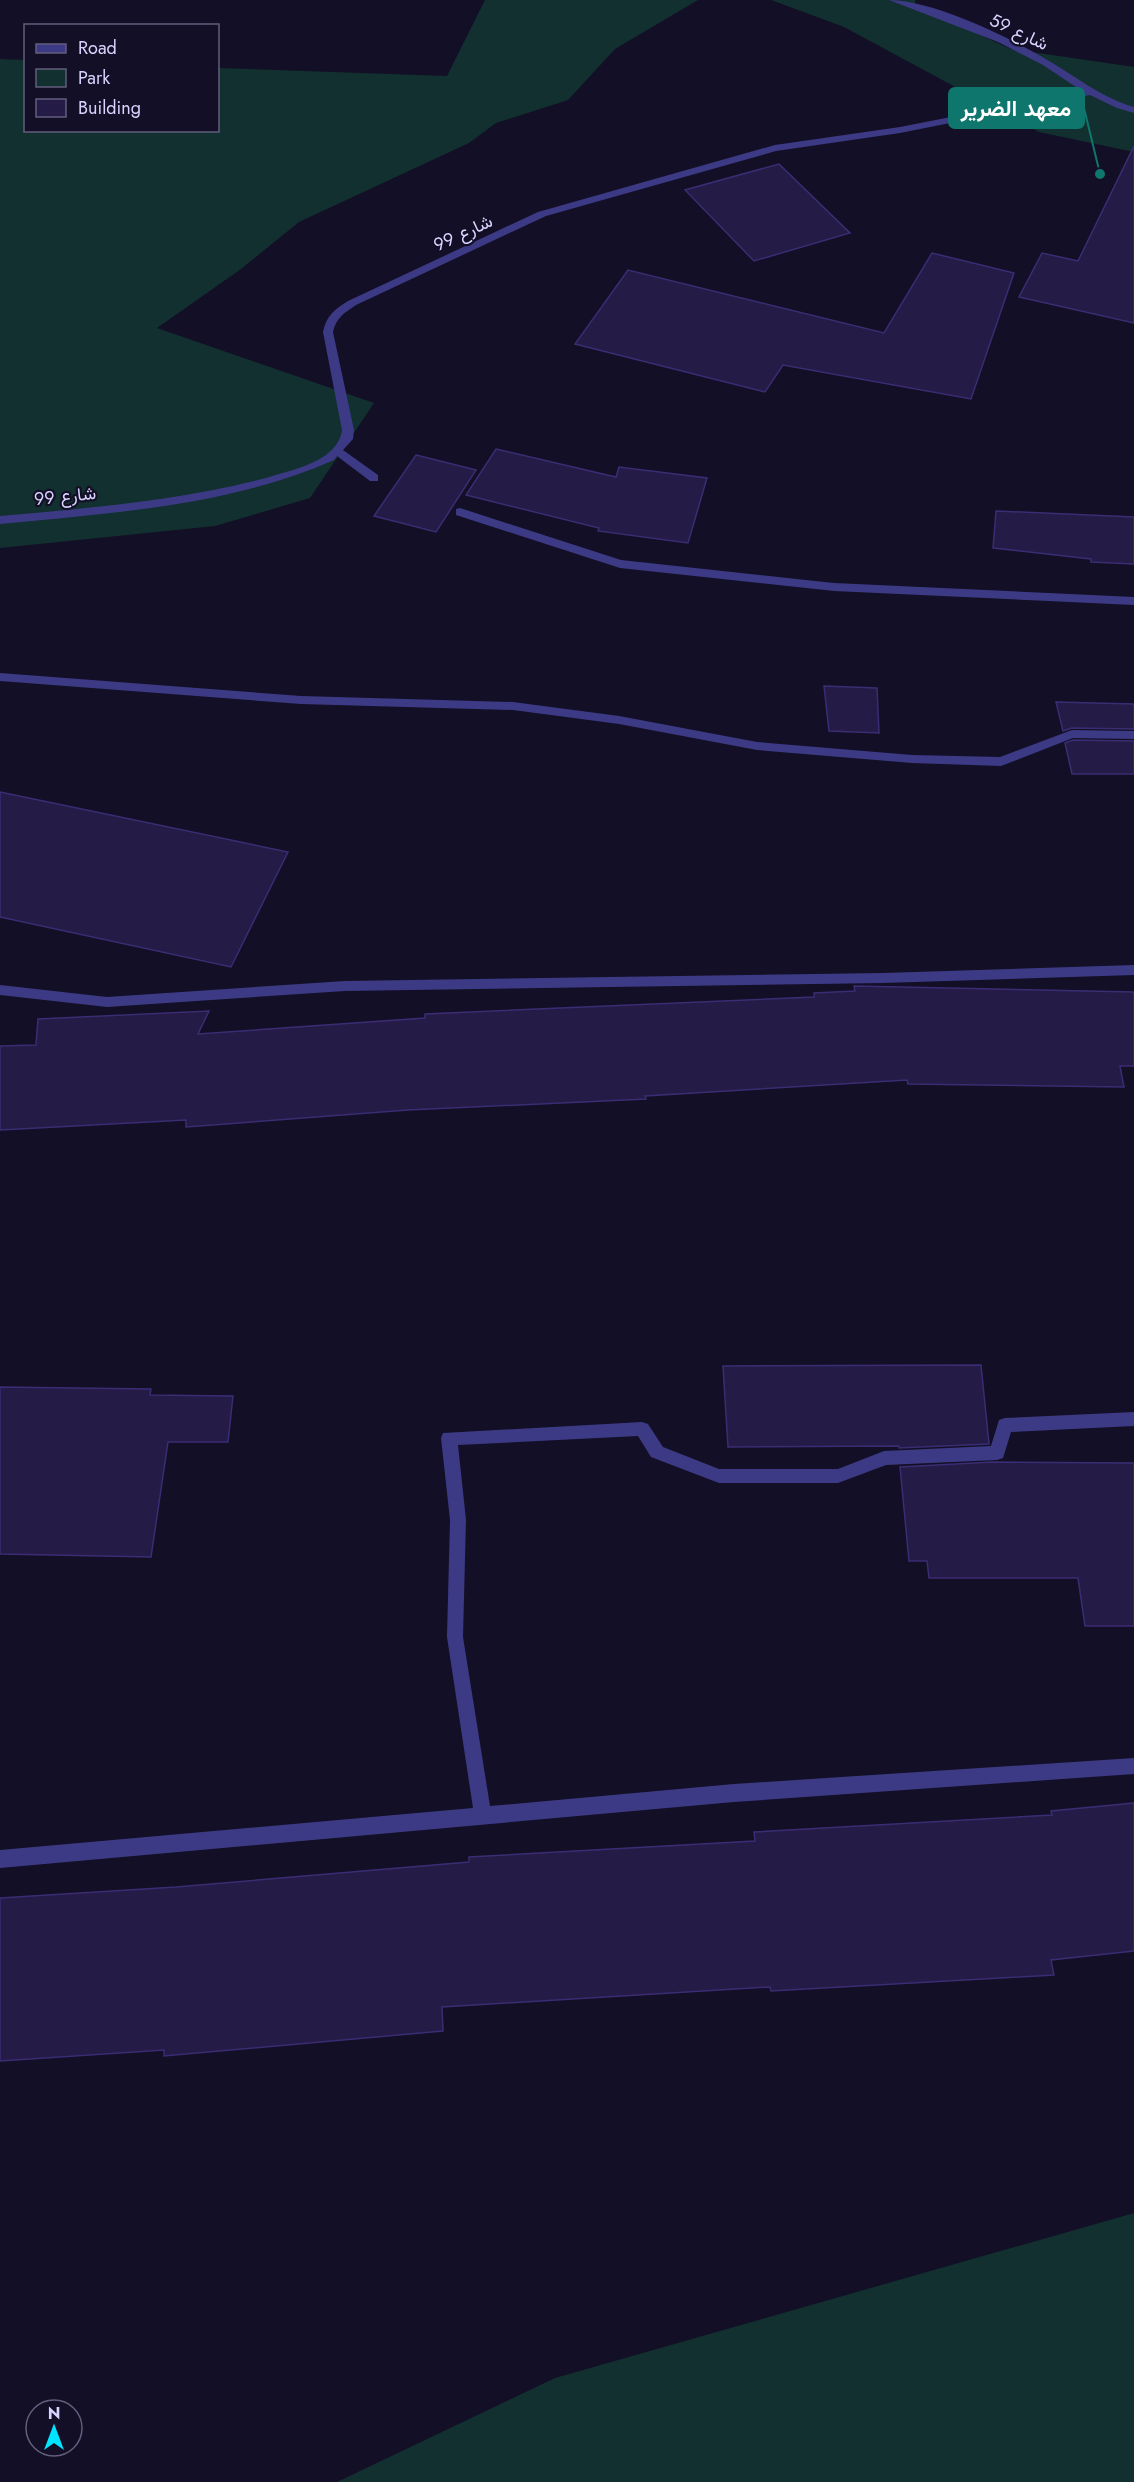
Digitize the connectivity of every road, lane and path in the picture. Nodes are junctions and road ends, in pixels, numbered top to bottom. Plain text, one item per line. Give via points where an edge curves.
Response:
1 (894, 0) edge
2 (1091, 92) junction
3 (1134, 110) edge
4 (340, 453) junction
5 (374, 478) dead end
6 (460, 513) dead end
7 (0, 520) edge
8 (1134, 601) edge
9 (0, 677) edge
10 (1134, 735) edge
11 (1134, 970) edge
12 (0, 990) edge
13 (1134, 1419) edge
14 (1134, 1766) edge
15 (483, 1815) junction
16 (0, 1859) edge

1 - 2 street, شارع 59 via 1033,55
2 - 3 street, شارع 59
2 - 4 street, شارع 99 via 900,130 775,148 542,214 401,278 352,303 330,322 330,351 348,429
4 - 5 street
4 - 7 street, شارع 99 via 295,475 258,484 161,502
6 - 8 street via 621,564 834,587
9 - 10 street via 300,700 513,706 619,720 757,746 912,759 1000,762 1072,734
11 - 12 street via 345,986 107,1002
13 - 15 street via 1005,1425 998,1453 884,1458 838,1476 719,1476 657,1452 642,1428 448,1438 458,1520 455,1637
14 - 15 street via 746,1792
15 - 16 street

